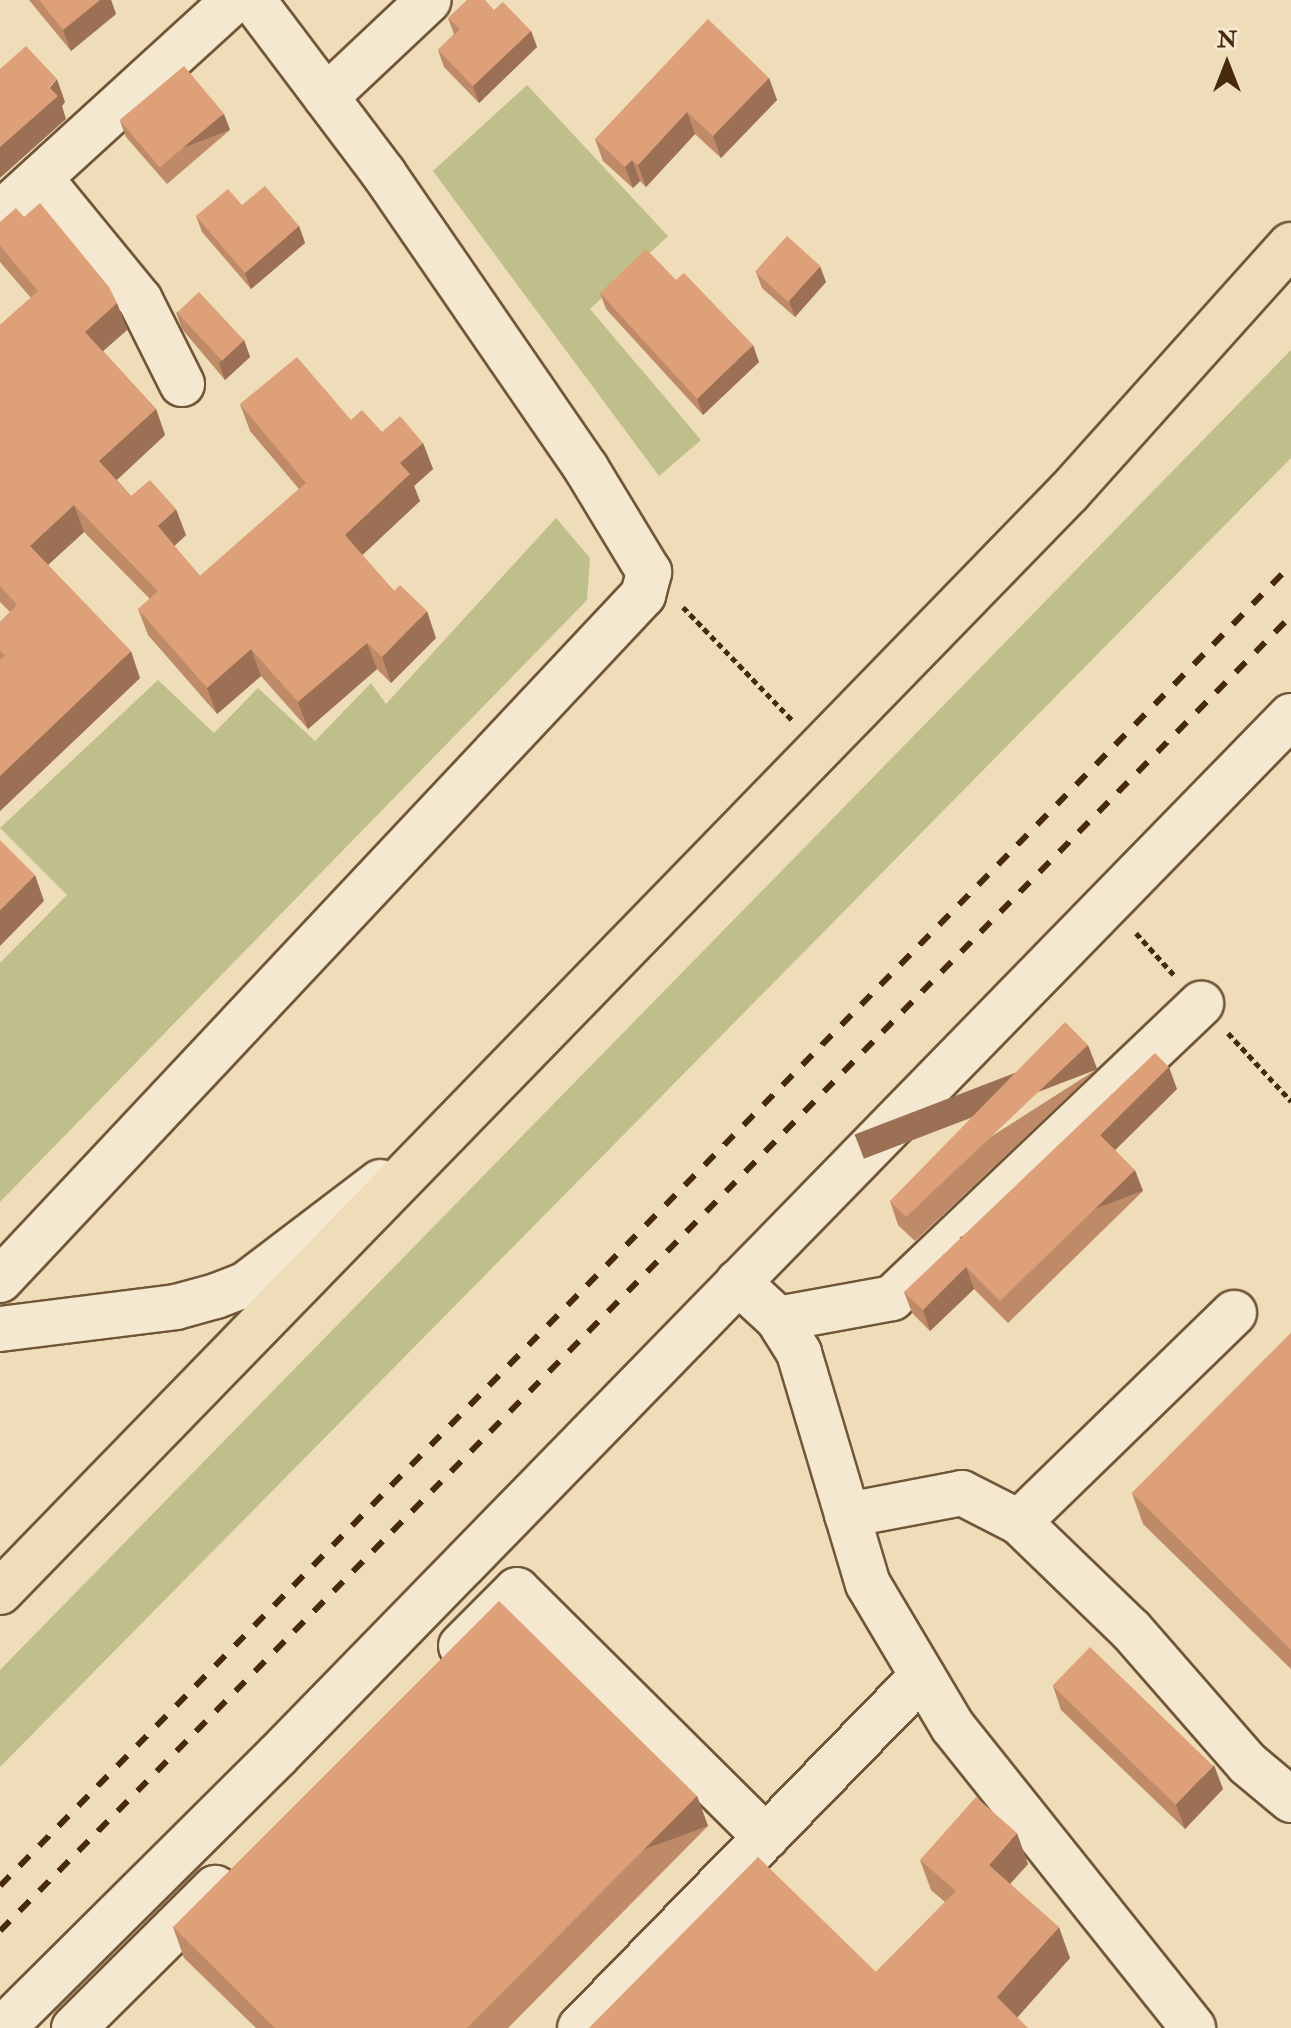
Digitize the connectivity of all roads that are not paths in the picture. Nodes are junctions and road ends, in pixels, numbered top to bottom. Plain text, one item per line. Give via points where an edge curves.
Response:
1 (234, 0) edge
2 (253, 0) edge
3 (429, 0) edge
4 (326, 97) junction
5 (40, 178) junction
6 (0, 214) edge
7 (1291, 245) edge
8 (182, 384) dead end
9 (1291, 716) edge
10 (1201, 1004) dead end
11 (468, 1115) junction
12 (0, 1280) edge
13 (738, 1282) junction
14 (1234, 1313) dead end
15 (778, 1319) junction
16 (0, 1329) edge
17 (847, 1515) junction
18 (1019, 1522) junction
19 (0, 1592) edge
20 (922, 1676) junction
21 (428, 1678) edge
22 (1291, 1800) edge
23 (766, 1837) junction
24 (250, 1854) edge
25 (94, 2021) edge
26 (3, 2028) edge
27 (580, 2028) edge
28 (1193, 2028) edge

1 - 5 street
2 - 4 street
3 - 4 street
4 - 12 street via 586,468 649,572 643,595
5 - 6 street
5 - 8 street via 140,300
7 - 11 main road via 1069,492
9 - 13 street
10 - 15 street via 892,1298
11 - 16 street via 245,1285 176,1307
11 - 19 main road
13 - 15 street
13 - 26 street via 278,1755
14 - 18 street
15 - 17 street via 799,1353
17 - 18 street via 962,1493
17 - 20 street via 868,1584
18 - 22 street via 1131,1630 1248,1764
20 - 23 street
20 - 28 street via 953,1727
21 - 23 street via 517,1590
23 - 27 street
24 - 25 street

